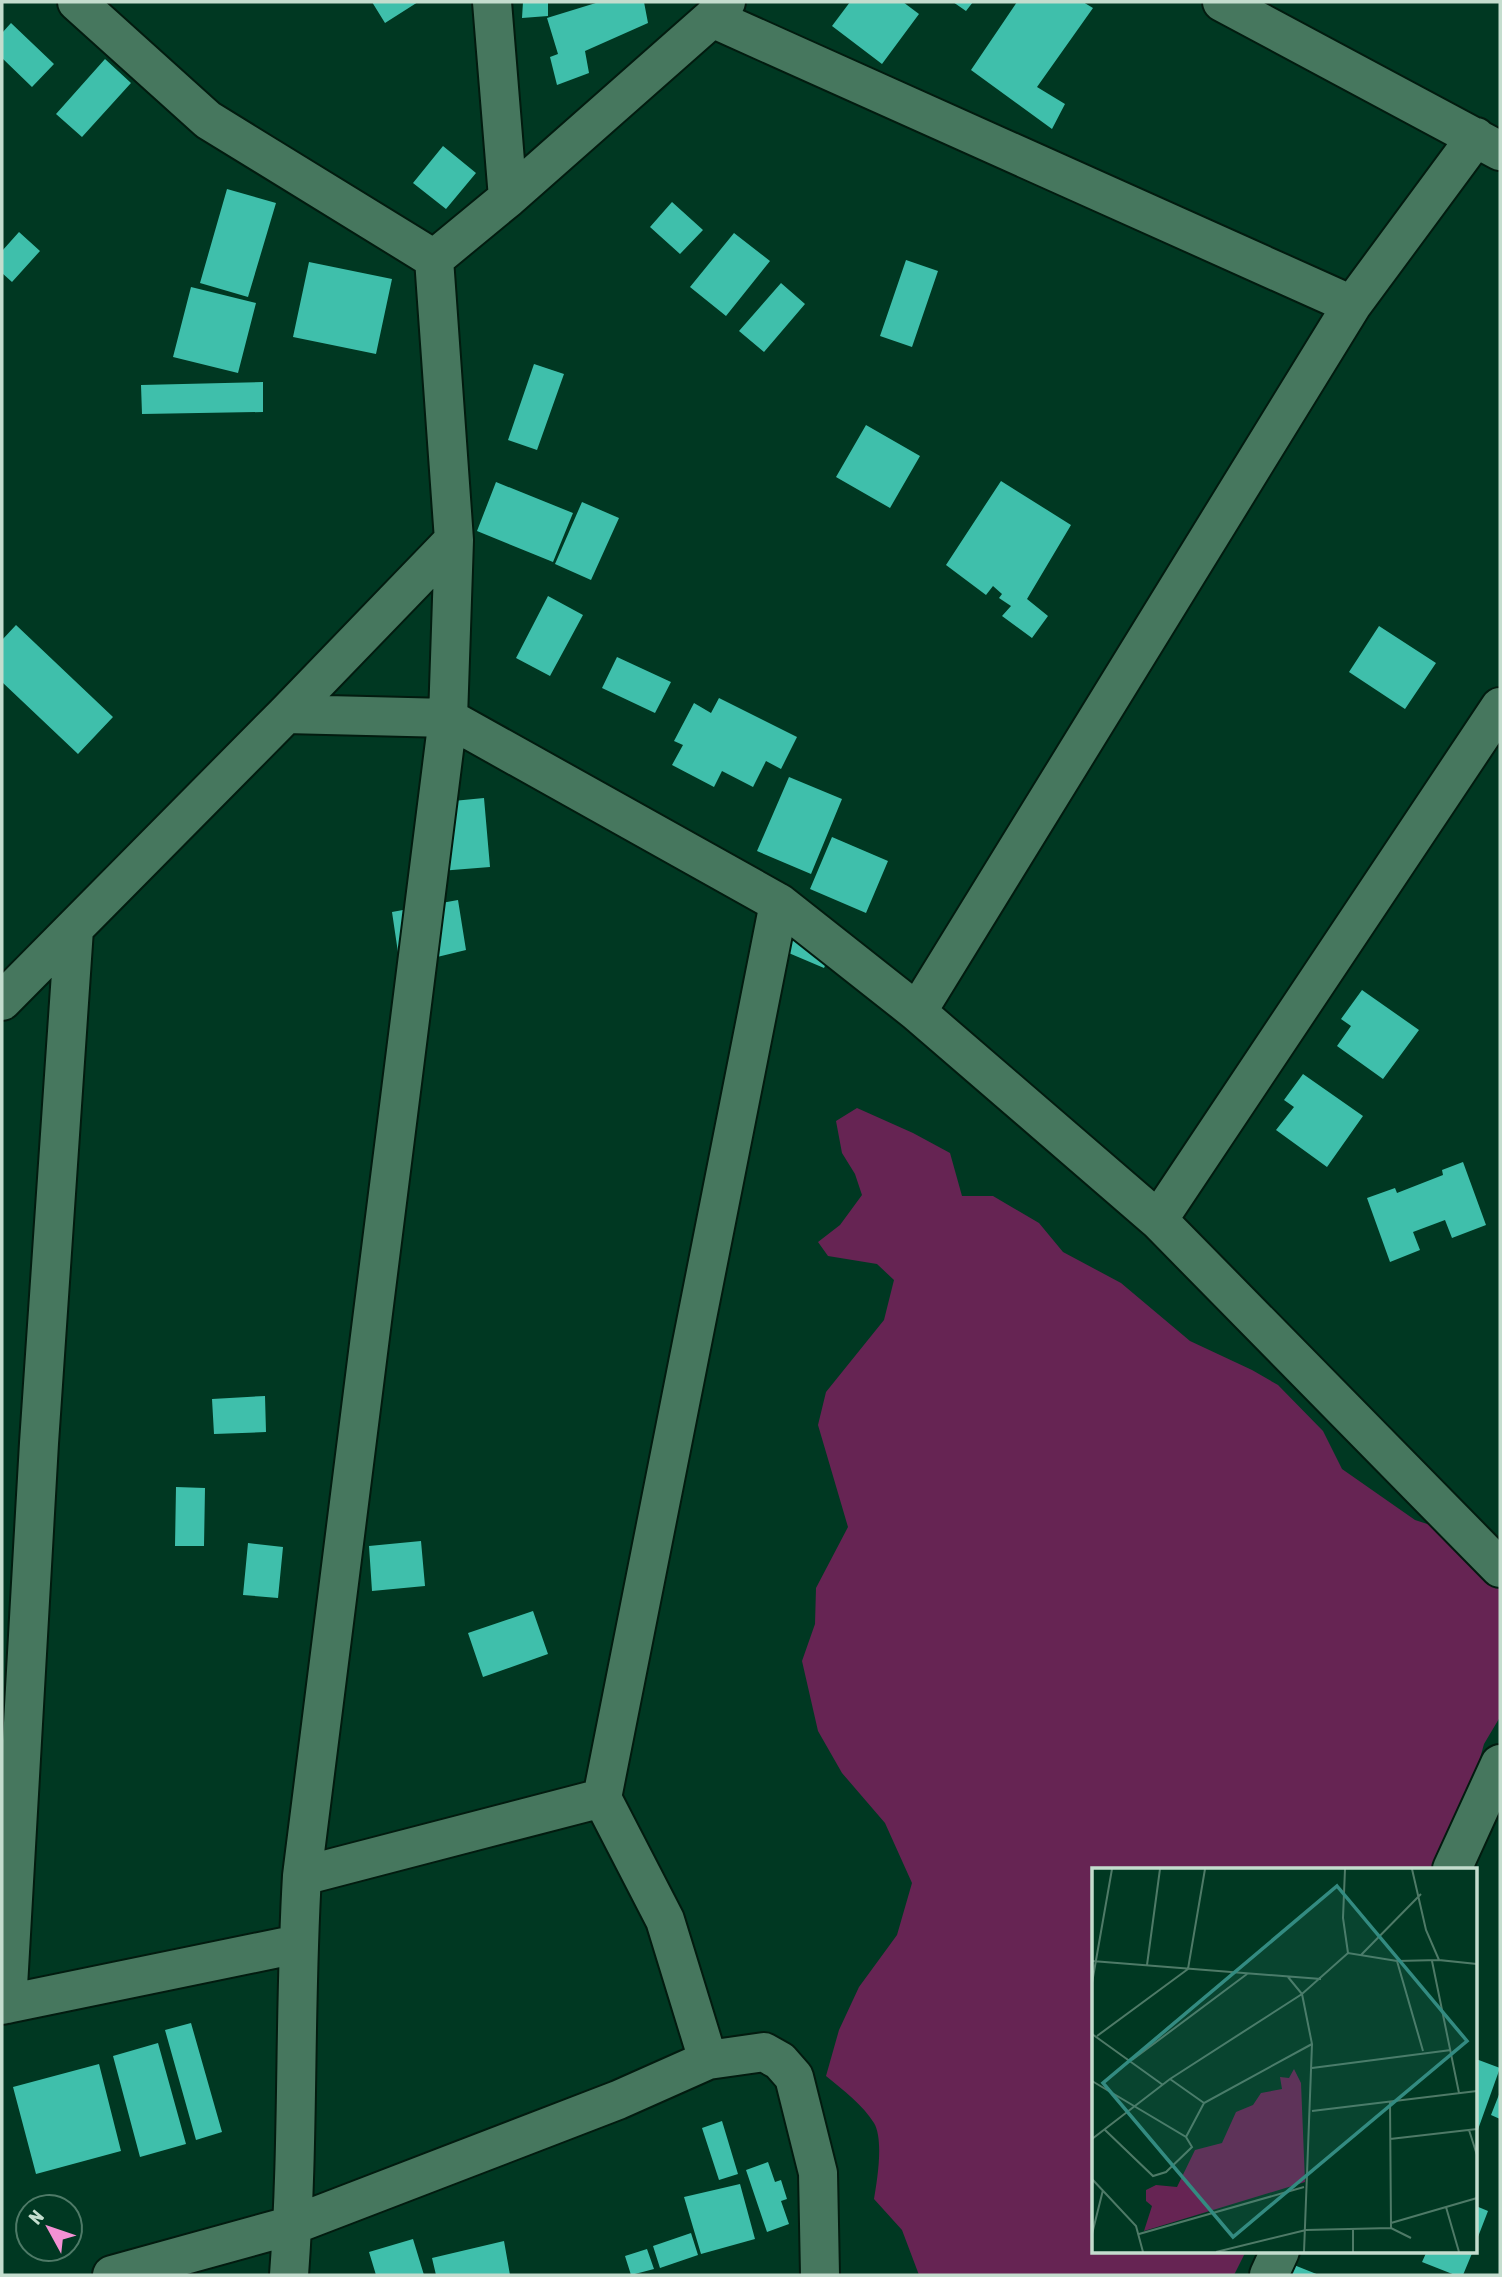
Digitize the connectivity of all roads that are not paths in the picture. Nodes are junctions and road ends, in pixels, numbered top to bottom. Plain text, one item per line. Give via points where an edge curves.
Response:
1 (77, 2) edge
2 (492, 2) edge
3 (1222, 2) edge
4 (719, 10) edge
5 (1488, 144) edge
6 (508, 198) junction
7 (434, 259) junction
8 (1352, 305) junction
9 (454, 540) junction
10 (286, 714) junction
11 (448, 718) junction
12 (1495, 730) edge
13 (779, 903) junction
14 (74, 929) junction
15 (2, 1001) edge
16 (916, 1012) junction
17 (1158, 1220) junction
18 (1500, 1568) edge
19 (1500, 1763) edge
20 (602, 1798) junction
21 (1452, 1868) edge
22 (302, 1876) junction
23 (298, 1944) junction
24 (5, 2005) edge
25 (708, 2060) junction
26 (293, 2225) junction
27 (1280, 2252) edge
28 (112, 2275) edge
29 (289, 2275) edge
30 (820, 2275) edge
31 (1269, 2275) edge

1 - 7 street via 208,120
2 - 6 street
3 - 5 street
4 - 6 street
4 - 8 street
5 - 8 street
6 - 7 street
7 - 9 street
8 - 16 street
9 - 10 street
9 - 11 street
10 - 11 street
10 - 14 street
11 - 13 street
11 - 22 street
12 - 17 street
13 - 16 street
13 - 20 street
14 - 15 street
14 - 24 street
16 - 17 street
17 - 18 street
19 - 21 street
20 - 22 street
20 - 25 street via 665,1920
22 - 23 street
23 - 24 street
23 - 26 street
25 - 26 street
25 - 30 street via 764,2052 794,2077 818,2173
26 - 28 street
26 - 29 street
27 - 31 street

